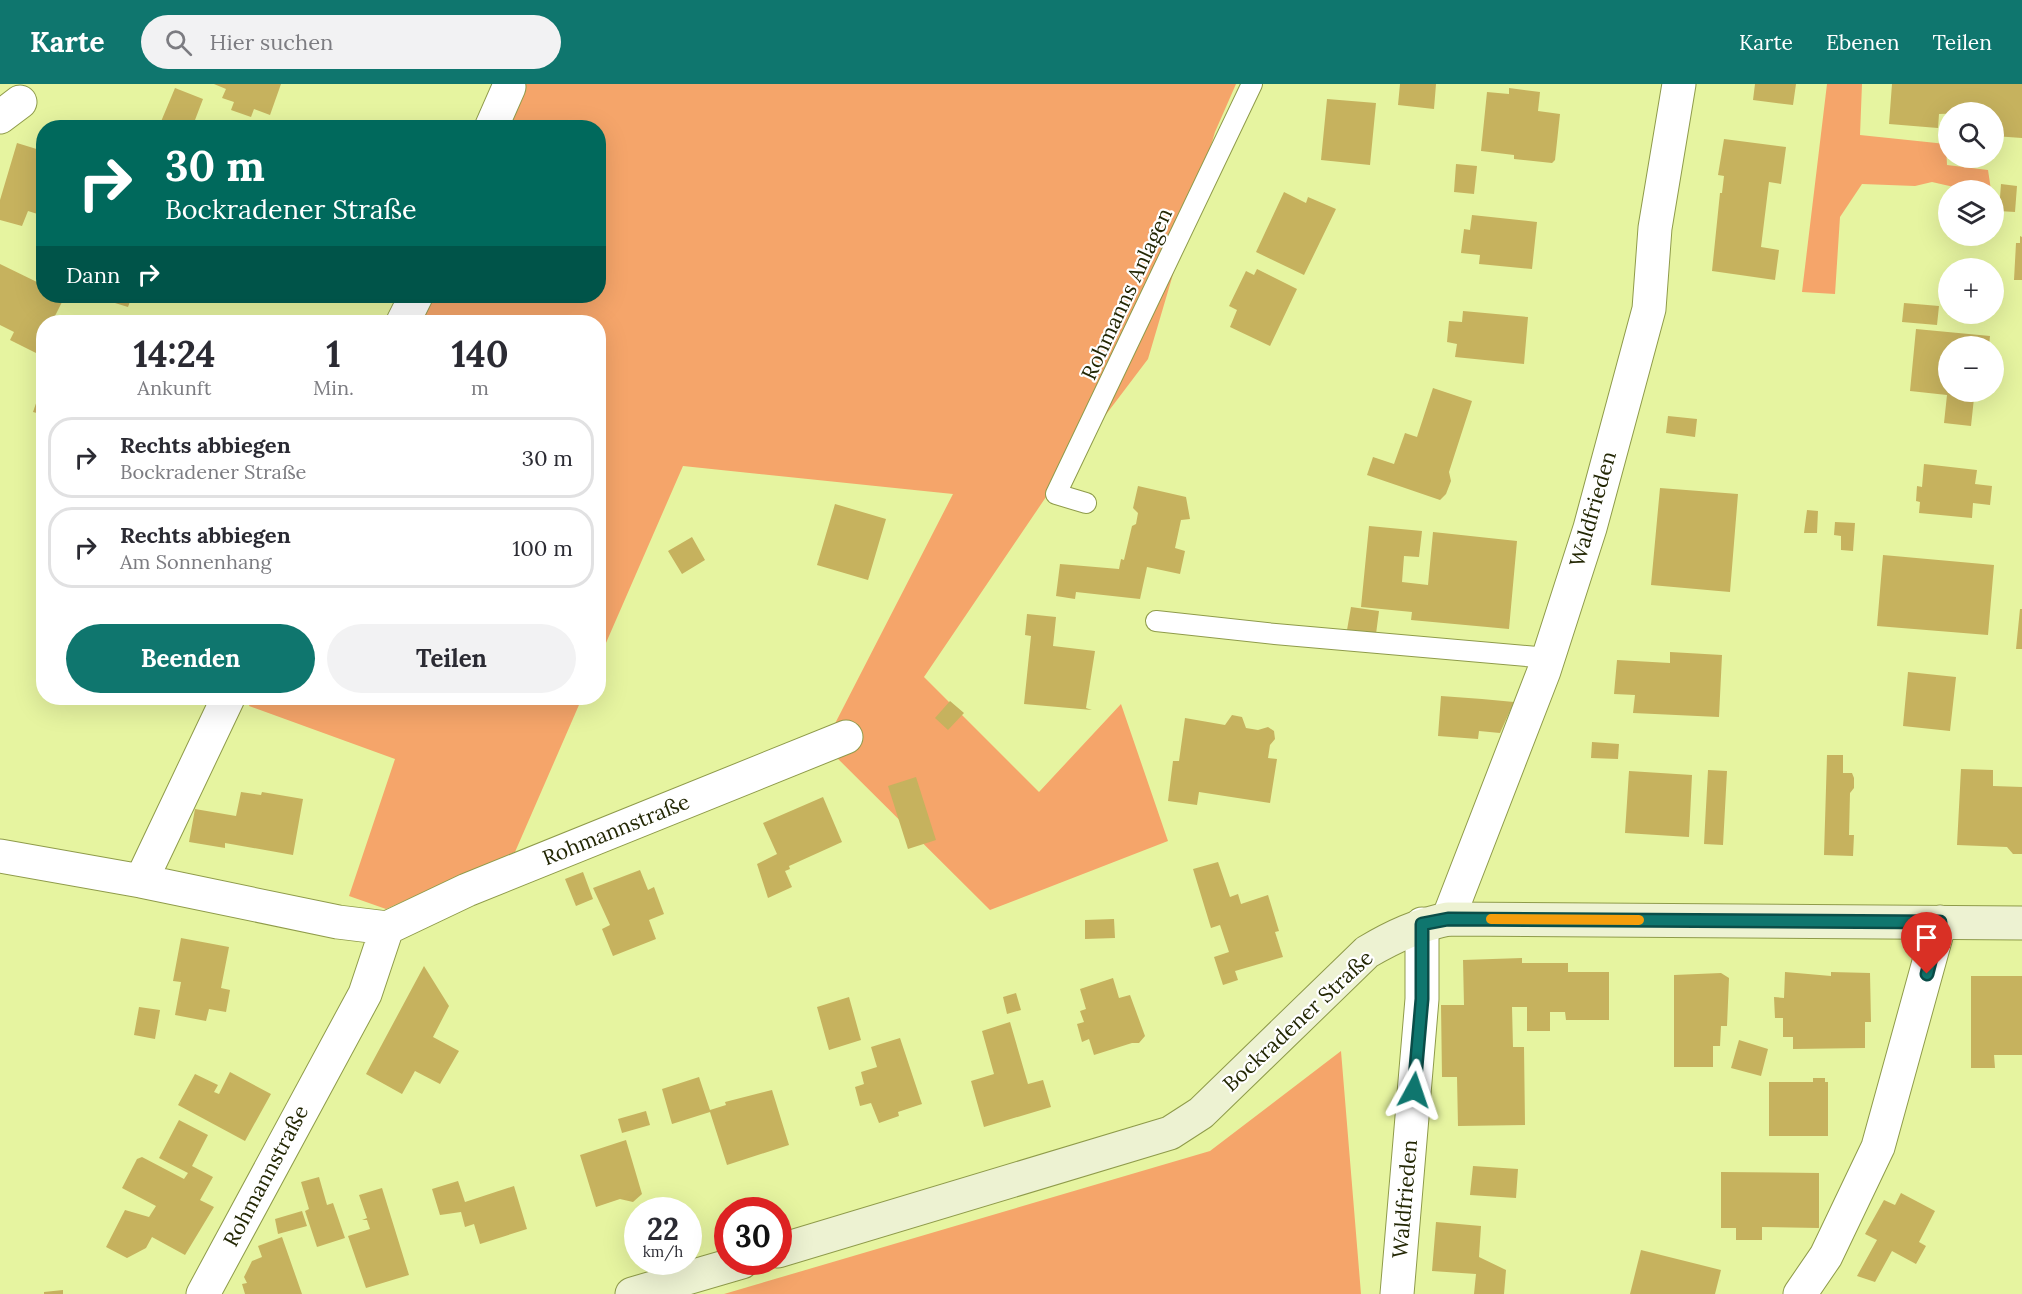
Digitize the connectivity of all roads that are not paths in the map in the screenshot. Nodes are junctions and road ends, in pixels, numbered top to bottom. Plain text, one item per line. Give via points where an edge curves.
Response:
1 (1252, 84) edge
2 (1679, 84) edge
3 (509, 87) dead end
4 (495, 120) edge
5 (1086, 503) dead end
6 (1156, 621) dead end
7 (1548, 657) junction
8 (225, 705) edge
9 (846, 737) dead end
10 (0, 856) edge
11 (141, 881) junction
12 (1435, 921) junction
13 (1940, 922) junction
14 (2022, 923) edge
15 (387, 927) junction
16 (792, 1247) edge
17 (714, 1270) edge
18 (203, 1294) edge
19 (632, 1294) edge
20 (1397, 1294) edge
21 (1800, 1294) edge

1 - 5 lane, Rohmanns Anlagen via 1056,494
2 - 7 street, Waldfrieden via 1655,228 1649,309 1590,528
3 - 4 street
6 - 7 lane
7 - 12 street, Waldfrieden
8 - 11 street
9 - 15 street, Rohmannstraße via 467,890
10 - 11 street
11 - 15 street via 338,922
12 - 13 street, Bockradener Straße
12 - 16 street, Bockradener Straße via 1394,936 1367,952 1201,1113 1170,1133
12 - 20 street, Waldfrieden via 1422,999
13 - 14 street, Bockradener Straße
13 - 21 street via 1878,1147 1826,1256
15 - 18 street, Rohmannstraße via 365,994
17 - 19 street

